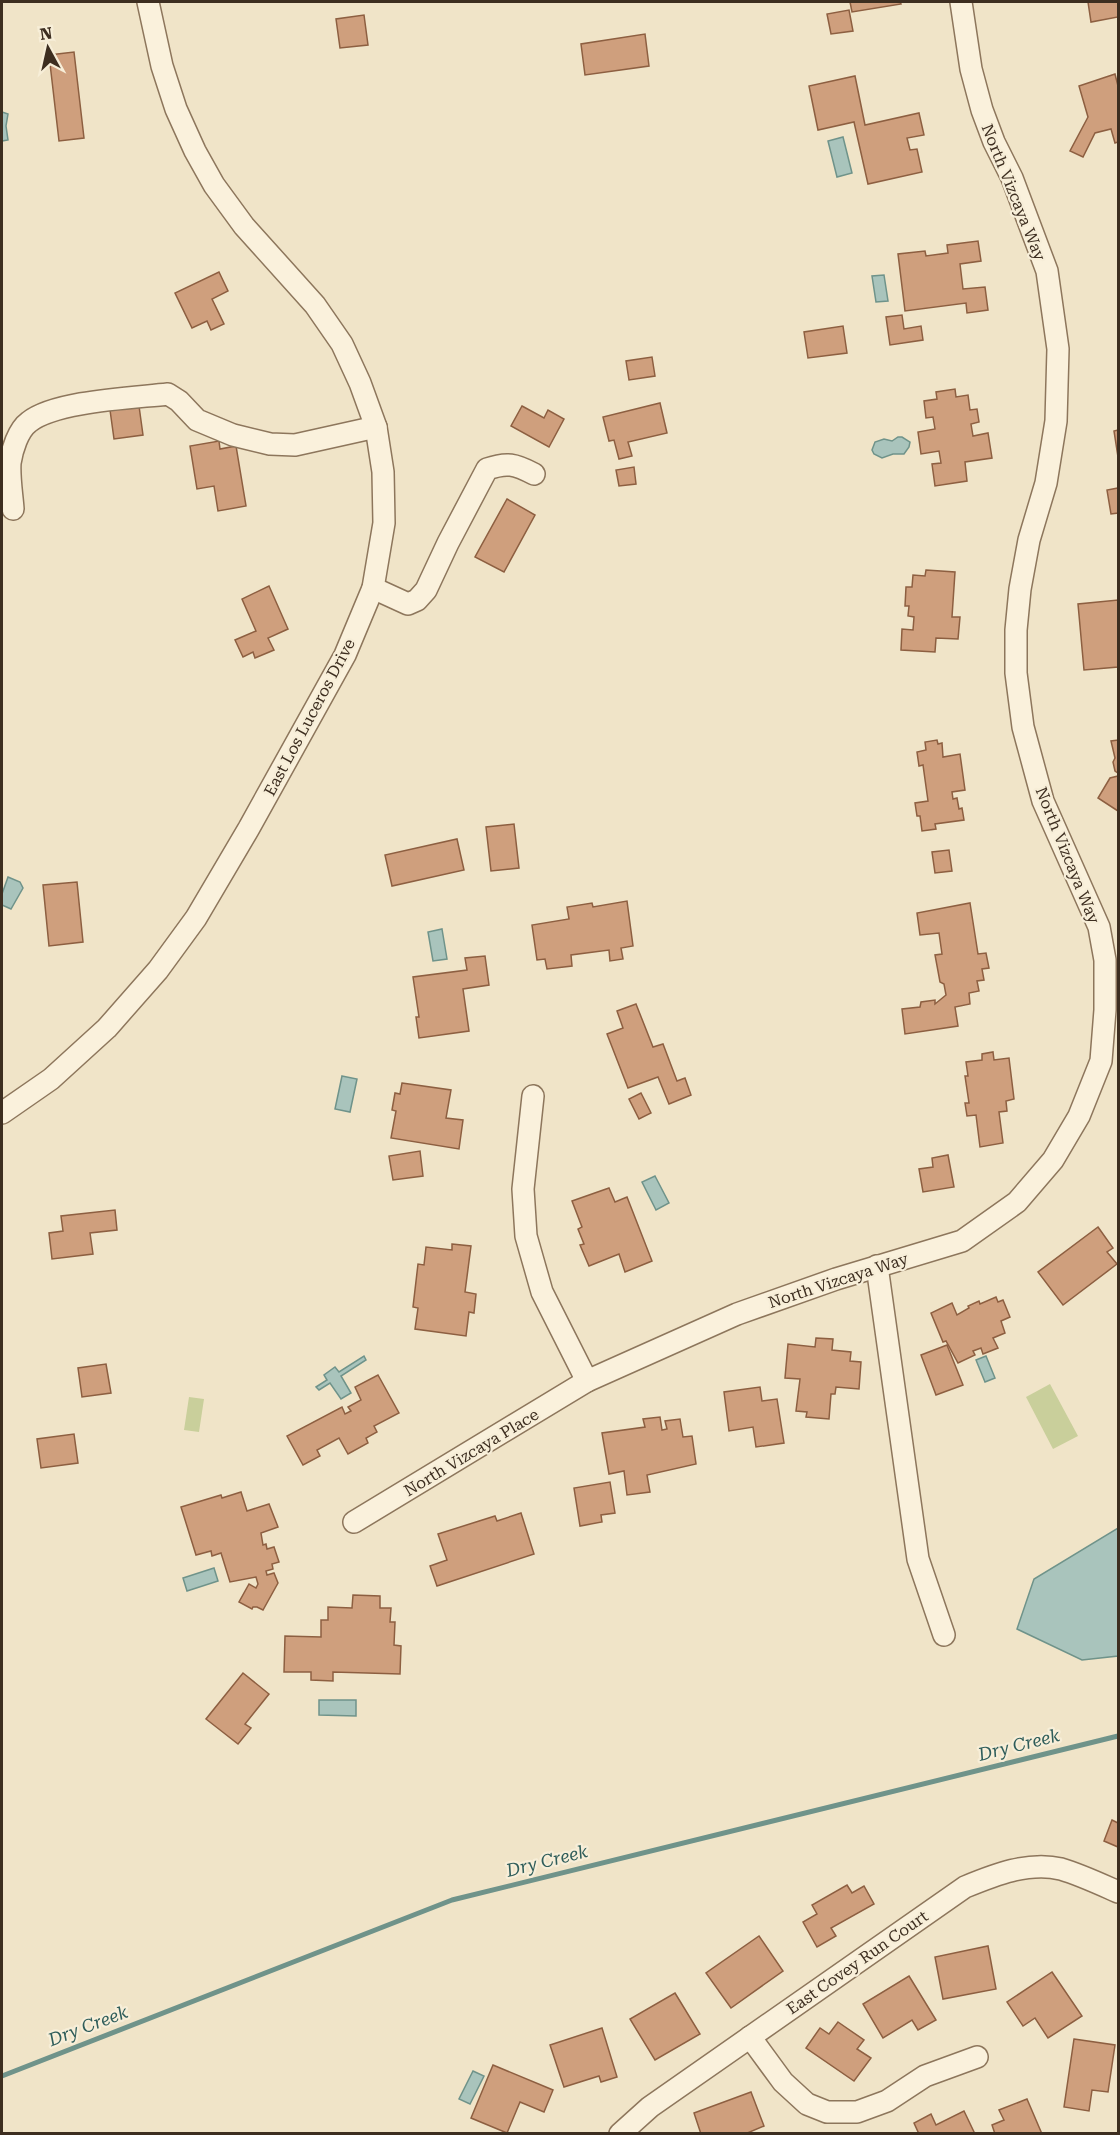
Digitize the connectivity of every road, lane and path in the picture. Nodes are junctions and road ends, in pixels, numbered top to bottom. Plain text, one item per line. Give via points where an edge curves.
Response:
1 (148, 2) edge
2 (961, 2) edge
3 (376, 427) junction
4 (534, 474) dead end
5 (13, 509) dead end
6 (373, 588) junction
7 (533, 1096) dead end
8 (2, 1113) edge
9 (877, 1266) junction
10 (587, 1381) junction
11 (354, 1522) dead end
12 (944, 1635) dead end
13 (1119, 1892) edge
14 (750, 2037) junction
15 (977, 2057) dead end
16 (620, 2133) edge

1 - 3 street, East Los Luceros Drive via 162,66 195,151 244,226 315,305 342,344
2 - 9 street, North Vizcaya Way via 982,110 1047,271 1058,349 1056,421 1046,483 1020,589 1016,672 1023,727 1043,801 1098,927 1105,960 1105,1010 1101,1061 1079,1116 1053,1160 1017,1202 962,1241
3 - 5 street via 295,445 270,444 233,435 197,420 168,394 58,407 27,423 16,442 10,464
3 - 6 street, East Los Luceros Drive via 383,472 384,523
4 - 6 street via 504,463 488,469 426,590 417,600 408,604
6 - 8 street, East Los Luceros Drive via 345,655 196,918 158,970 106,1028 51,1079
7 - 10 street via 523,1189 526,1236 542,1292
9 - 10 street, North Vizcaya Way via 737,1314
9 - 12 street via 918,1559
10 - 11 street, North Vizcaya Place
13 - 14 street, East Covey Run Court via 1059,1869 1034,1867 990,1876 965,1887
14 - 15 street via 783,2082 807,2104 826,2112 857,2112 887,2101 925,2076
14 - 16 street, East Covey Run Court via 650,2107

